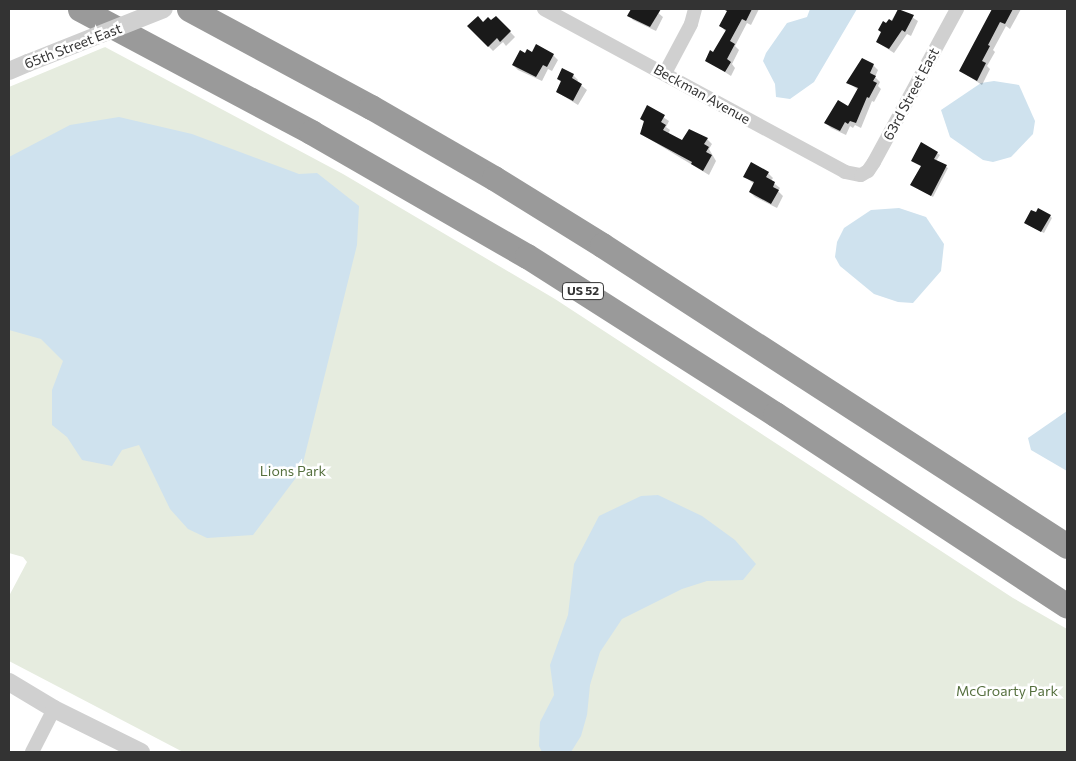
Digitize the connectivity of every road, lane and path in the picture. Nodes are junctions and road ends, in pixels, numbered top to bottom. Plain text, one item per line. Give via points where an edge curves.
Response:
1 (80, 9) edge
2 (164, 9) edge
3 (189, 9) edge
4 (544, 9) edge
5 (695, 9) edge
6 (957, 9) edge
7 (9, 71) edge
8 (665, 73) junction
9 (861, 175) joint
10 (1067, 546) edge
11 (1067, 606) edge
12 (9, 682) edge
13 (54, 709) junction
14 (32, 752) edge
15 (141, 752) edge

1 - 11 highway, US 52 via 311,132 527,256
2 - 7 street, 65th Street East, bridge
3 - 10 highway via 494,178
4 - 8 street, Beckman Avenue
5 - 8 street via 691,24
6 - 9 street, 63rd Street East via 874,162
8 - 9 street, Beckman Avenue via 846,172
12 - 13 street
13 - 14 street
13 - 15 street

